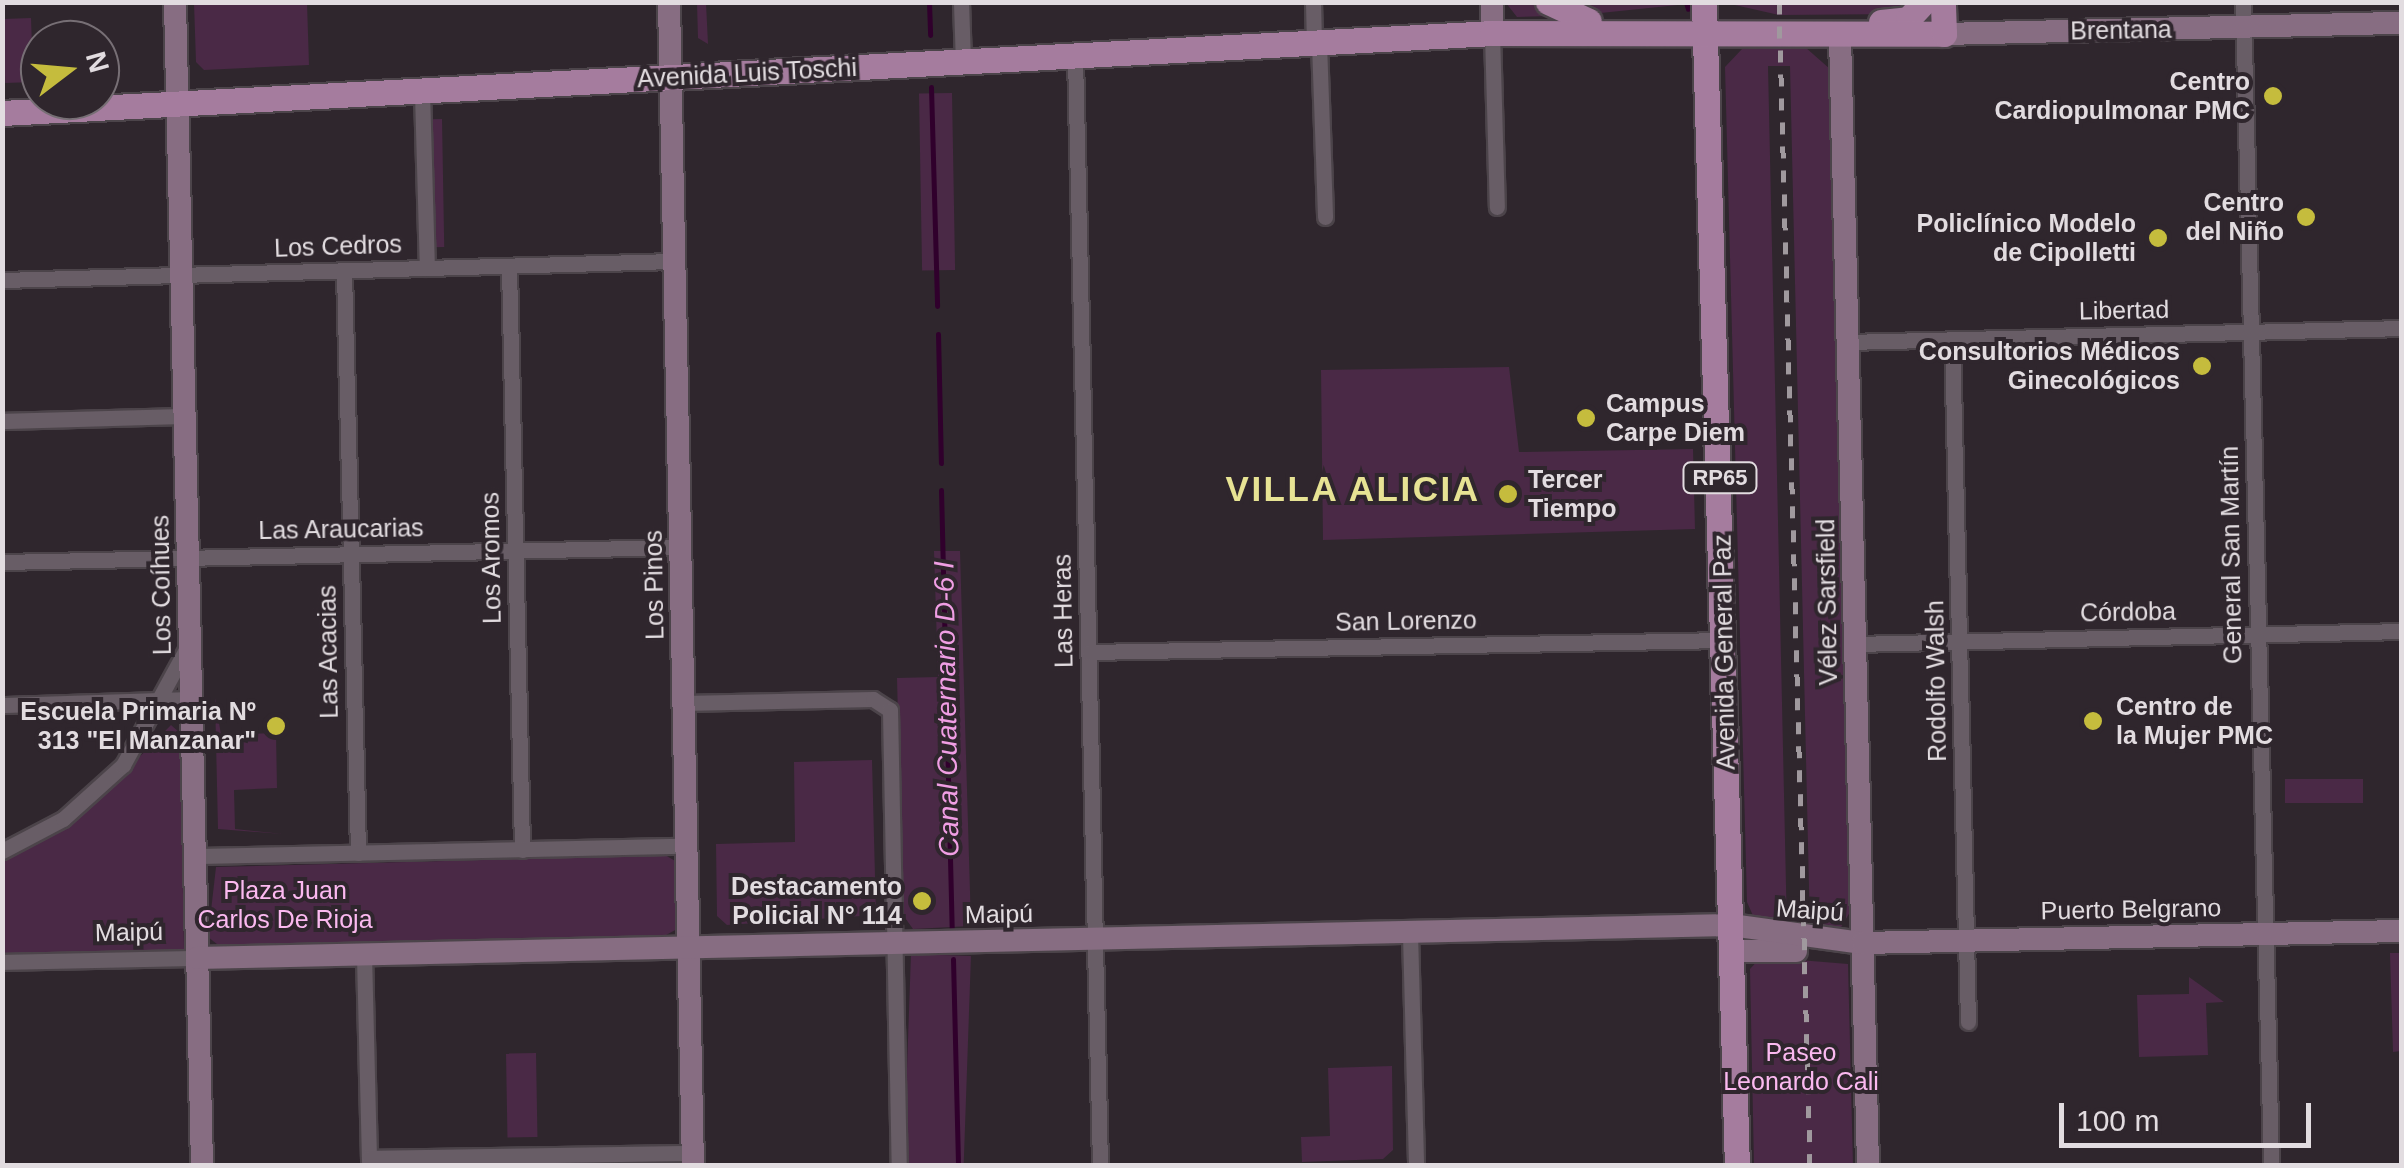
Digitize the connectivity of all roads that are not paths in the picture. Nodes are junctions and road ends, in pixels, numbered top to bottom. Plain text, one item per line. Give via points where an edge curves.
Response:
1 (175, 2) edge
2 (669, 2) edge
3 (961, 2) edge
4 (1313, 2) edge
5 (1492, 2) edge
6 (1548, 2) edge
7 (1944, 2) edge
8 (2242, 2) edge
9 (1925, 6) edge
10 (1709, 13) edge
11 (1589, 21) junction
12 (2402, 24) edge
13 (2243, 27) junction
14 (1492, 33) junction
15 (1940, 34) junction
16 (1840, 36) junction
17 (1317, 43) junction
18 (1075, 56) junction
19 (963, 62) junction
20 (671, 78) junction
21 (422, 92) junction
22 (176, 105) junction
23 (2, 113) edge
24 (1496, 208) dead end
25 (1326, 217) dead end
26 (674, 261) junction
27 (509, 266) junction
28 (427, 268) junction
29 (344, 270) junction
30 (180, 275) junction
31 (2, 280) edge
32 (2402, 328) edge
33 (2251, 332) junction
34 (1952, 339) junction
35 (1848, 342) junction
36 (184, 416) junction
37 (2, 421) edge
38 (680, 547) junction
39 (515, 550) junction
40 (351, 554) junction
41 (188, 558) junction
42 (2, 562) edge
43 (2402, 631) edge
44 (2258, 634) junction
45 (1724, 640) junction
46 (1960, 641) junction
47 (190, 642) junction
48 (1855, 644) junction
49 (1089, 652) junction
50 (161, 700) junction
51 (191, 700) junction
52 (684, 703) junction
53 (2, 704) edge
54 (686, 846) junction
55 (522, 850) junction
56 (2, 851) edge
57 (358, 853) junction
58 (194, 856) junction
59 (2402, 930) edge
60 (1410, 932) junction
61 (2266, 934) junction
62 (1732, 938) junction
63 (1095, 940) junction
64 (1967, 940) junction
65 (1862, 943) junction
66 (894, 944) junction
67 (689, 948) junction
68 (364, 955) junction
69 (197, 958) junction
70 (2, 962) edge
71 (1968, 1022) dead end
72 (693, 1159) edge
73 (369, 1162) edge
74 (202, 1166) edge
75 (898, 1166) edge
76 (1100, 1166) edge
77 (1416, 1166) edge
78 (1737, 1166) edge
79 (1868, 1166) edge
80 (2271, 1166) edge

1 - 22 street, Los Coíhues
2 - 20 street, Los Pinos
3 - 19 street
4 - 17 street
5 - 14 street
6 - 11 main road
7 - 15 main road
8 - 13 street, General San Martín
9 - 10 main road, Avenida Luis Toschi via 1887,22
9 - 15 main road
10 - 11 main road, Avenida Luis Toschi
10 - 14 main road, Avenida Luis Toschi
10 - 16 main road, Avenida Luis Toschi
10 - 45 main road, Avenida General Paz / RP65
11 - 14 main road, Avenida Luis Toschi
12 - 13 street, Brentana
13 - 15 street, Brentana
13 - 33 street, General San Martín
14 - 17 main road, Avenida Luis Toschi
14 - 24 street
15 - 16 main road, Brentana
16 - 35 street, Vélez Sarsfield
17 - 18 main road, Avenida Luis Toschi
17 - 25 street
18 - 19 main road, Avenida Luis Toschi
18 - 49 street, Las Heras
19 - 20 main road, Avenida Luis Toschi
20 - 21 main road, Avenida Luis Toschi
20 - 26 street, Los Pinos
21 - 22 main road, Avenida Luis Toschi
21 - 28 street
22 - 23 main road, Avenida Luis Toschi
22 - 30 street, Los Coíhues
26 - 27 street, Los Cedros
26 - 38 street, Los Pinos
27 - 28 street, Los Cedros
27 - 39 street, Los Aromos
28 - 29 street, Los Cedros
29 - 30 street, Los Cedros
29 - 40 street, Las Acacias
30 - 31 street, Los Cedros
30 - 36 street, Los Coíhues
32 - 33 street, Libertad
33 - 34 street, Libertad
33 - 44 street, General San Martín
34 - 35 street, Libertad
34 - 46 street, Rodolfo Walsh
35 - 48 street, Vélez Sarsfield
36 - 37 street
36 - 41 street, Los Coíhues
38 - 39 street, Las Araucarias
38 - 52 street, Los Pinos
39 - 40 street, Las Araucarias
39 - 55 street, Los Aromos
40 - 41 street, Las Araucarias
40 - 57 street, Las Acacias
41 - 42 street, Las Araucarias
41 - 47 street, Los Coíhues
43 - 44 street, Córdoba
44 - 46 street, Córdoba
44 - 61 street, General San Martín
45 - 49 street, San Lorenzo
45 - 62 main road, Avenida General Paz / RP65
46 - 48 street, Córdoba
46 - 64 street, Rodolfo Walsh
47 - 50 street
47 - 51 street, Los Coíhues
48 - 65 street, Vélez Sarsfield
49 - 63 street, Las Heras
50 - 51 street
50 - 53 street
50 - 56 street via 102,788
51 - 58 street, Los Coíhues
52 - 54 street, Los Pinos
52 - 66 street via 886,704
54 - 55 street
54 - 67 street, Los Pinos
55 - 57 street
57 - 58 street
58 - 69 street, Los Coíhues
59 - 61 street, Puerto Belgrano
60 - 62 street, Maipú
60 - 63 street, Maipú
60 - 77 street
61 - 64 street, Puerto Belgrano
61 - 80 street, General San Martín
62 - 65 street, Maipú
62 - 78 main road, Avenida General Paz / RP65
63 - 66 street, Maipú
63 - 76 street, Las Heras
64 - 65 street, Puerto Belgrano
64 - 71 street, Rodolfo Walsh
65 - 79 street, Vélez Sarsfield
66 - 67 street, Maipú
66 - 75 street
67 - 68 street, Maipú
67 - 72 street, Los Pinos
68 - 69 street, Maipú
68 - 73 street
69 - 70 street, Maipú
69 - 74 street, Los Coíhues
72 - 73 street

